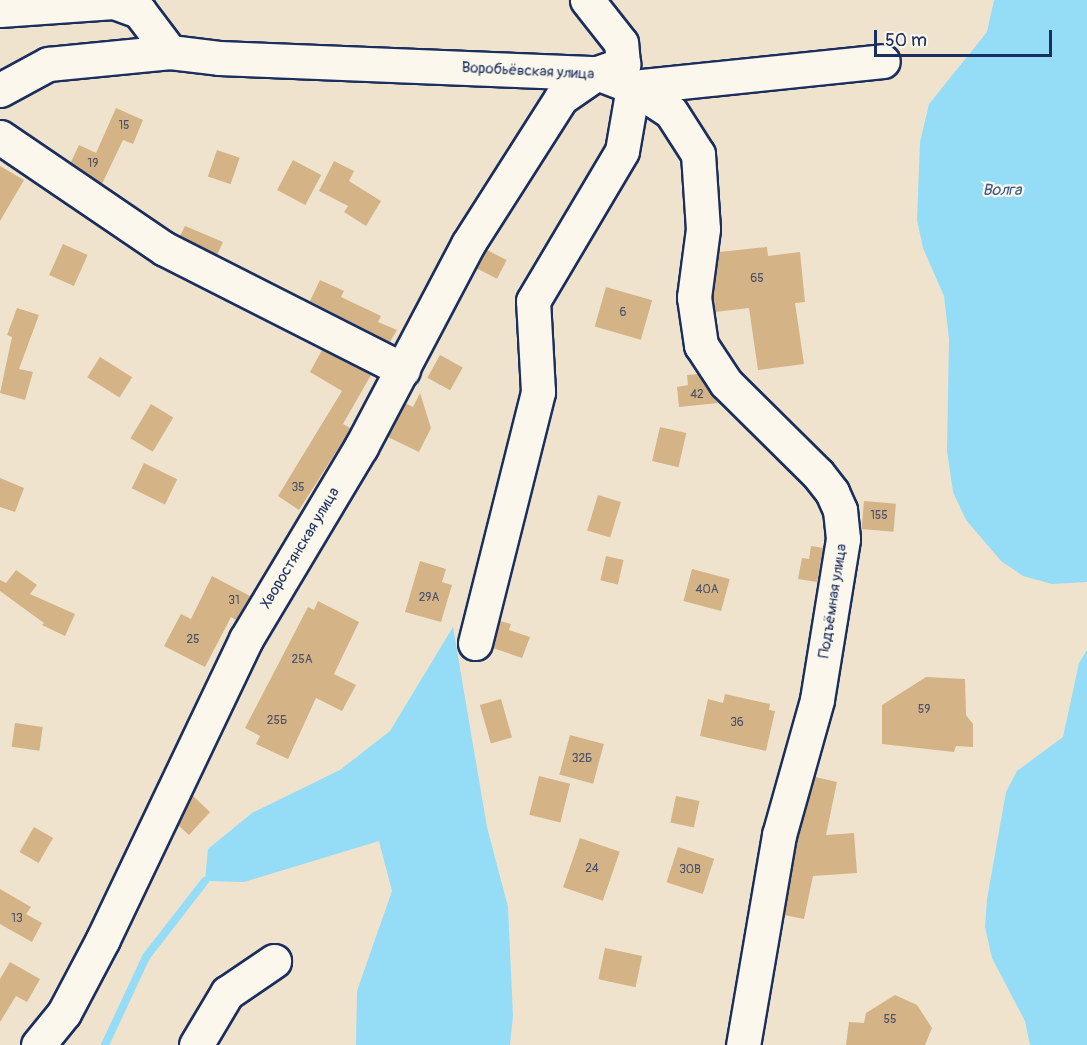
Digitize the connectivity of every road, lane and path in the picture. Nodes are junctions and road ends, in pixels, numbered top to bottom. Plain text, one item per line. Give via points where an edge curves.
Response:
1 (587, 0) edge
2 (0, 10) edge
3 (170, 52) junction
4 (883, 61) dead end
5 (597, 73) junction
6 (633, 87) junction
7 (0, 90) edge
8 (0, 138) edge
9 (403, 370) junction
10 (475, 644) dead end
11 (274, 961) dead end
12 (38, 1045) edge
13 (195, 1045) edge
14 (743, 1045) edge

1 - 5 street, Хворостянская улица via 613,30 624,55 622,64
2 - 3 street via 114,2 140,11
3 - 5 street, Воробьёвская улица via 219,58
3 - 7 street, Воробьёвская улица via 48,64
4 - 6 street, Воробьёвская улица
5 - 6 street, Воробьёвская улица
5 - 9 street, Хворостянская улица via 561,98 468,244
6 - 10 street via 622,151 533,301 538,392
6 - 14 street, Подъёмная улица via 671,112 698,153 703,229 694,297 701,345 726,383 818,474 840,510 843,539 817,700 779,835
8 - 9 street via 165,249
9 - 12 street, Хворостянская улица via 246,639 104,939 64,1013
11 - 13 street via 226,993

